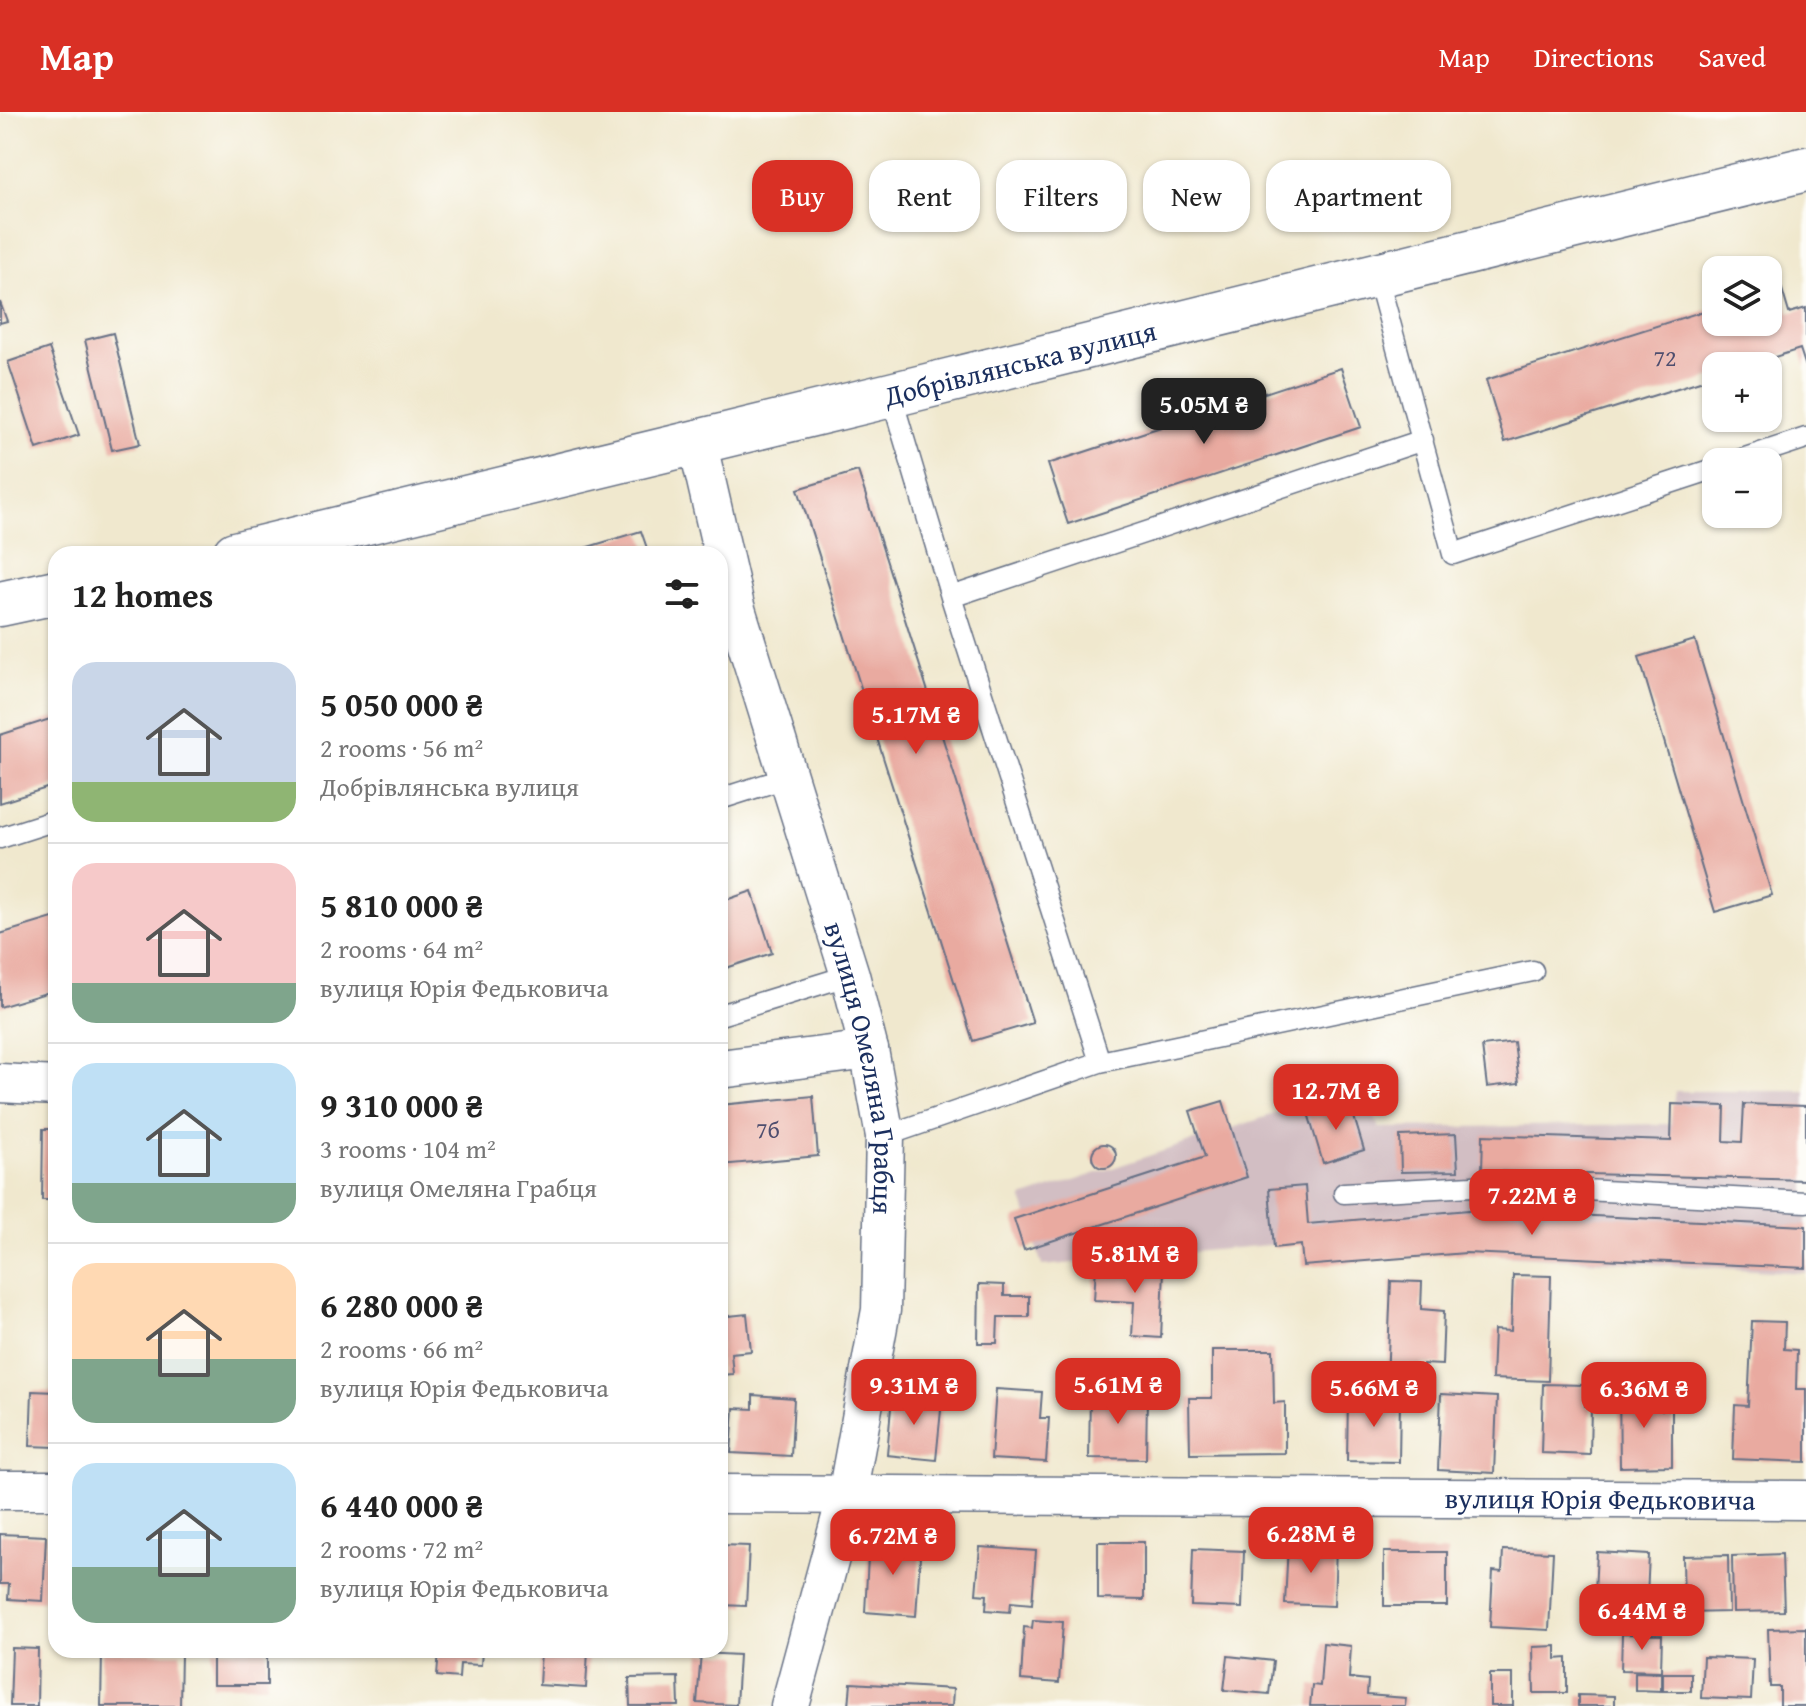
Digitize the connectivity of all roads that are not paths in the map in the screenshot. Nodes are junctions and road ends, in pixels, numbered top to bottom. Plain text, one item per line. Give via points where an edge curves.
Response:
1 (1806, 169) edge
2 (1377, 275) junction
3 (891, 395) junction
4 (1806, 438) edge
5 (1423, 440) junction
6 (697, 441) junction
7 (1776, 448) edge
8 (1702, 473) edge
9 (268, 546) edge
10 (716, 546) edge
11 (48, 594) edge
12 (951, 597) junction
13 (0, 604) edge
14 (728, 608) edge
15 (789, 777) junction
16 (728, 796) edge
17 (48, 823) edge
18 (0, 838) edge
19 (1533, 971) dead end
20 (850, 975) junction
21 (728, 1013) edge
22 (869, 1050) junction
23 (1100, 1062) junction
24 (728, 1068) edge
25 (0, 1083) edge
26 (48, 1086) edge
27 (885, 1136) junction
28 (1344, 1193) dead end
29 (1806, 1202) edge
30 (0, 1490) edge
31 (48, 1490) edge
32 (728, 1494) edge
33 (847, 1495) junction
34 (1806, 1500) edge
35 (790, 1706) edge

1 - 2 street, Добрівлянська вулиця
2 - 3 street, Добрівлянська вулиця
2 - 5 lane
3 - 6 street, Добрівлянська вулиця
3 - 12 lane
4 - 7 lane
5 - 8 lane via 1453,554
5 - 12 lane
6 - 9 street, Добрівлянська вулиця
6 - 10 street, вулиця Омеляна Грабця
11 - 13 street
12 - 23 lane
14 - 15 street, вулиця Омеляна Грабця
15 - 16 lane
15 - 20 street, вулиця Омеляна Грабця
17 - 18 lane
19 - 23 lane
20 - 21 lane
20 - 22 street, вулиця Омеляна Грабця
22 - 24 street
22 - 27 street, вулиця Омеляна Грабця
23 - 27 lane
25 - 26 street
27 - 33 street, вулиця Омеляна Грабця via 881,1310
28 - 29 lane via 1491,1185
30 - 31 street
32 - 33 street, вулиця Юрія Федьковича
33 - 34 street, вулиця Юрія Федьковича
33 - 35 street, вулиця Омеляна Грабця

